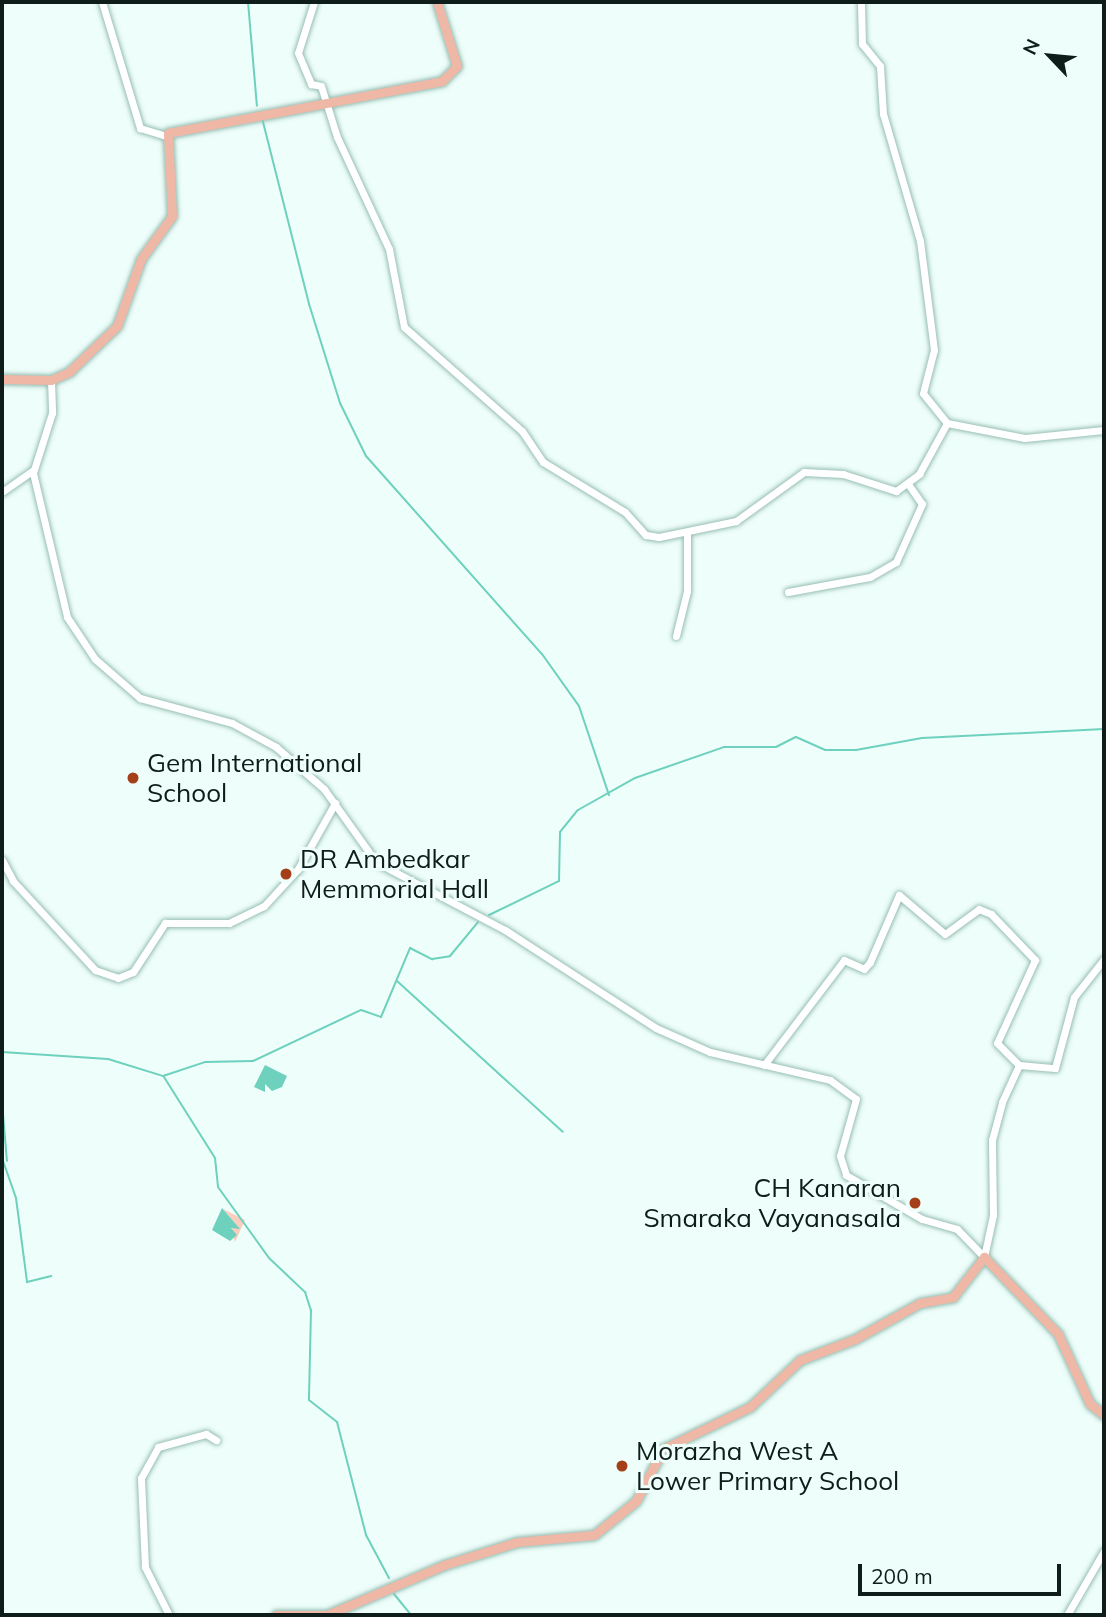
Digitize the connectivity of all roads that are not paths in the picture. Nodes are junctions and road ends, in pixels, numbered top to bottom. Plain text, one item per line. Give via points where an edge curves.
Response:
1 (102, 2) edge
2 (314, 2) edge
3 (437, 2) edge
4 (861, 2) edge
5 (325, 99) junction
6 (166, 136) junction
7 (2, 379) edge
8 (51, 380) junction
9 (947, 423) junction
10 (1104, 430) edge
11 (34, 470) junction
12 (908, 484) junction
13 (2, 492) edge
14 (687, 532) junction
15 (788, 592) dead end
16 (676, 636) dead end
17 (335, 803) junction
18 (2, 860) edge
19 (1104, 959) edge
20 (764, 1065) junction
21 (1019, 1065) junction
22 (984, 1257) junction
23 (1104, 1415) edge
24 (216, 1440) dead end
25 (1104, 1551) edge
26 (169, 1615) edge
27 (276, 1615) edge
28 (1067, 1615) edge

1 - 6 street via 140,128
2 - 5 street via 298,53
3 - 5 main road via 457,66 442,81
4 - 9 street via 862,44 880,66 883,114 920,241 934,350 923,393
5 - 6 main road
5 - 14 street via 389,248 397,307 415,341 522,431 544,463 625,512 646,535
6 - 8 main road via 169,226 141,259 117,326 101,347
7 - 8 main road
8 - 11 street via 52,413
9 - 10 street via 1026,438
9 - 12 street
11 - 13 street
11 - 17 street via 63,604 95,659 140,698 232,723 276,747
12 - 14 street via 896,491 843,474 804,472 736,521
12 - 15 street via 922,504 896,562 870,577
14 - 16 street via 687,591
17 - 18 street via 298,869 264,906 229,923 165,923 133,972 118,978 95,970 13,881
17 - 20 street via 376,862 505,930 656,1028
19 - 21 street via 1074,998 1055,1068
20 - 21 street via 844,960 864,968 870,962 900,895 945,933 979,909 991,914 1035,960 998,1043
20 - 22 street via 830,1080 856,1099 841,1157 846,1175 922,1219 957,1229
21 - 22 street via 992,1140 993,1215
22 - 23 main road via 1058,1334 1090,1404
22 - 27 main road via 953,1297 920,1303 855,1339 800,1360 750,1407 663,1449 636,1501 594,1535 517,1542 444,1565 327,1615
24 - 26 street via 206,1434 158,1447 141,1478 145,1567
25 - 28 street

